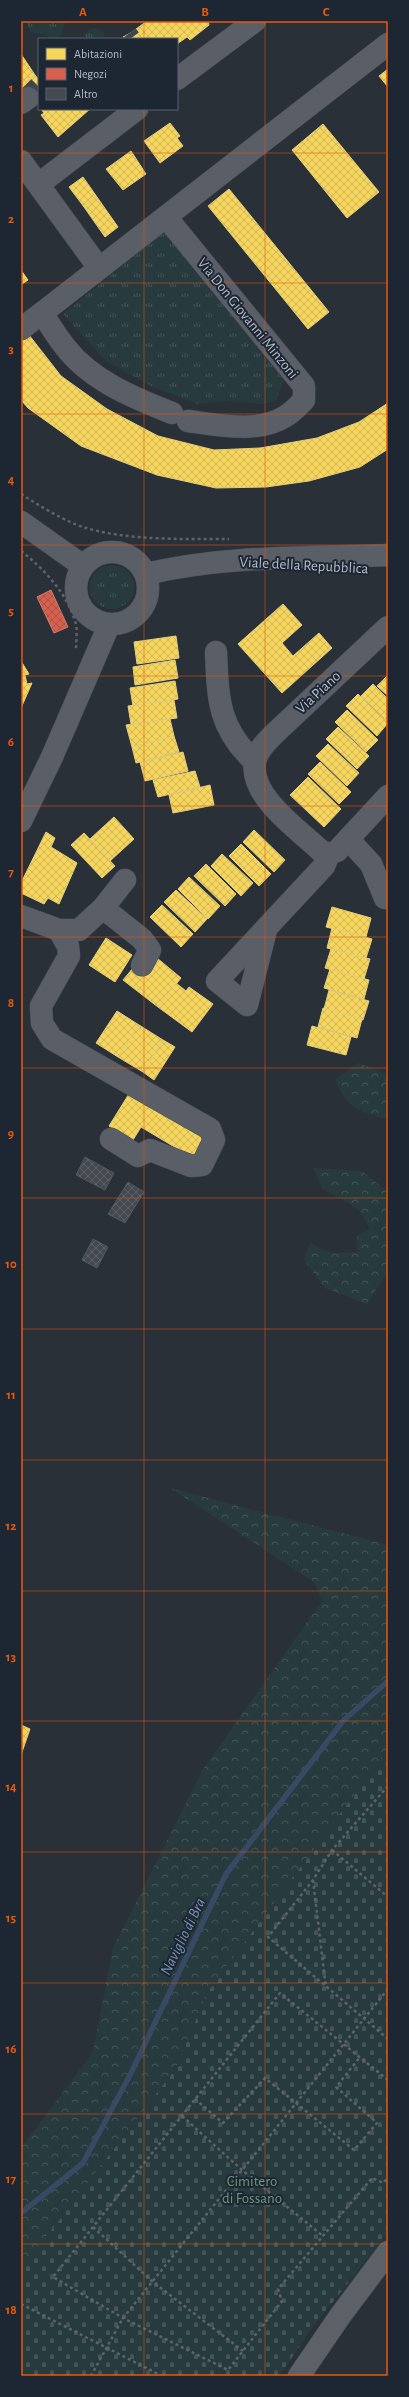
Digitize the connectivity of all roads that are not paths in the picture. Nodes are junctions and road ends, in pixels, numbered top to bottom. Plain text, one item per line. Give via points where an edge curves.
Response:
1 (255, 21) edge
2 (388, 44) edge
3 (178, 78) edge
4 (136, 110) edge
5 (21, 161) edge
6 (39, 184) junction
7 (166, 217) junction
8 (99, 268) junction
9 (42, 313) junction
10 (21, 329) edge
11 (21, 522) edge
12 (388, 555) edge
13 (220, 561) junction
14 (83, 566) junction
15 (388, 569) edge
16 (146, 574) junction
17 (109, 625) junction
18 (388, 627) edge
19 (216, 652) dead end
20 (255, 762) junction
21 (388, 796) edge
22 (21, 821) edge
23 (348, 839) junction
24 (329, 854) junction
25 (126, 880) dead end
26 (384, 898) dead end
27 (103, 908) junction
28 (21, 916) edge
29 (59, 930) junction
30 (266, 930) dead end
31 (142, 965) dead end
32 (111, 1139) dead end
33 (388, 2252) edge
34 (299, 2376) edge

1 - 3 street
2 - 7 street
4 - 6 street
5 - 6 street
6 - 8 street
7 - 8 street
7 - 9 street, Via Don Giovanni Minzoni via 304,386 304,400 286,416 267,424 224,426 180,417 129,395 83,366 67,349
8 - 9 street
9 - 10 street
11 - 14 street
12 - 13 street, Viale della Repubblica
13 - 15 street, Viale della Repubblica
13 - 16 street, Viale della Repubblica via 182,565
14 - 16 street via 94,556 109,551 124,553 137,561
14 - 17 street via 76,580 76,596 83,610 94,620
16 - 17 street via 149,588 146,603 131,619 124,623
17 - 22 street via 52,757
18 - 20 street, Via Piano via 274,734 261,749
19 - 20 street via 218,690 225,723 238,746
20 - 24 street via 255,776 267,800 321,851
21 - 23 street
23 - 24 street via 337,851
23 - 26 street via 371,864
24 - 30 street via 324,866
25 - 27 street
27 - 29 street via 79,930
27 - 31 street via 142,938 150,950
28 - 29 street
29 - 32 street via 68,946 69,956 41,1006 42,1024 52,1040 210,1129 214,1140 202,1165 191,1166 150,1150 138,1156
33 - 34 main road

